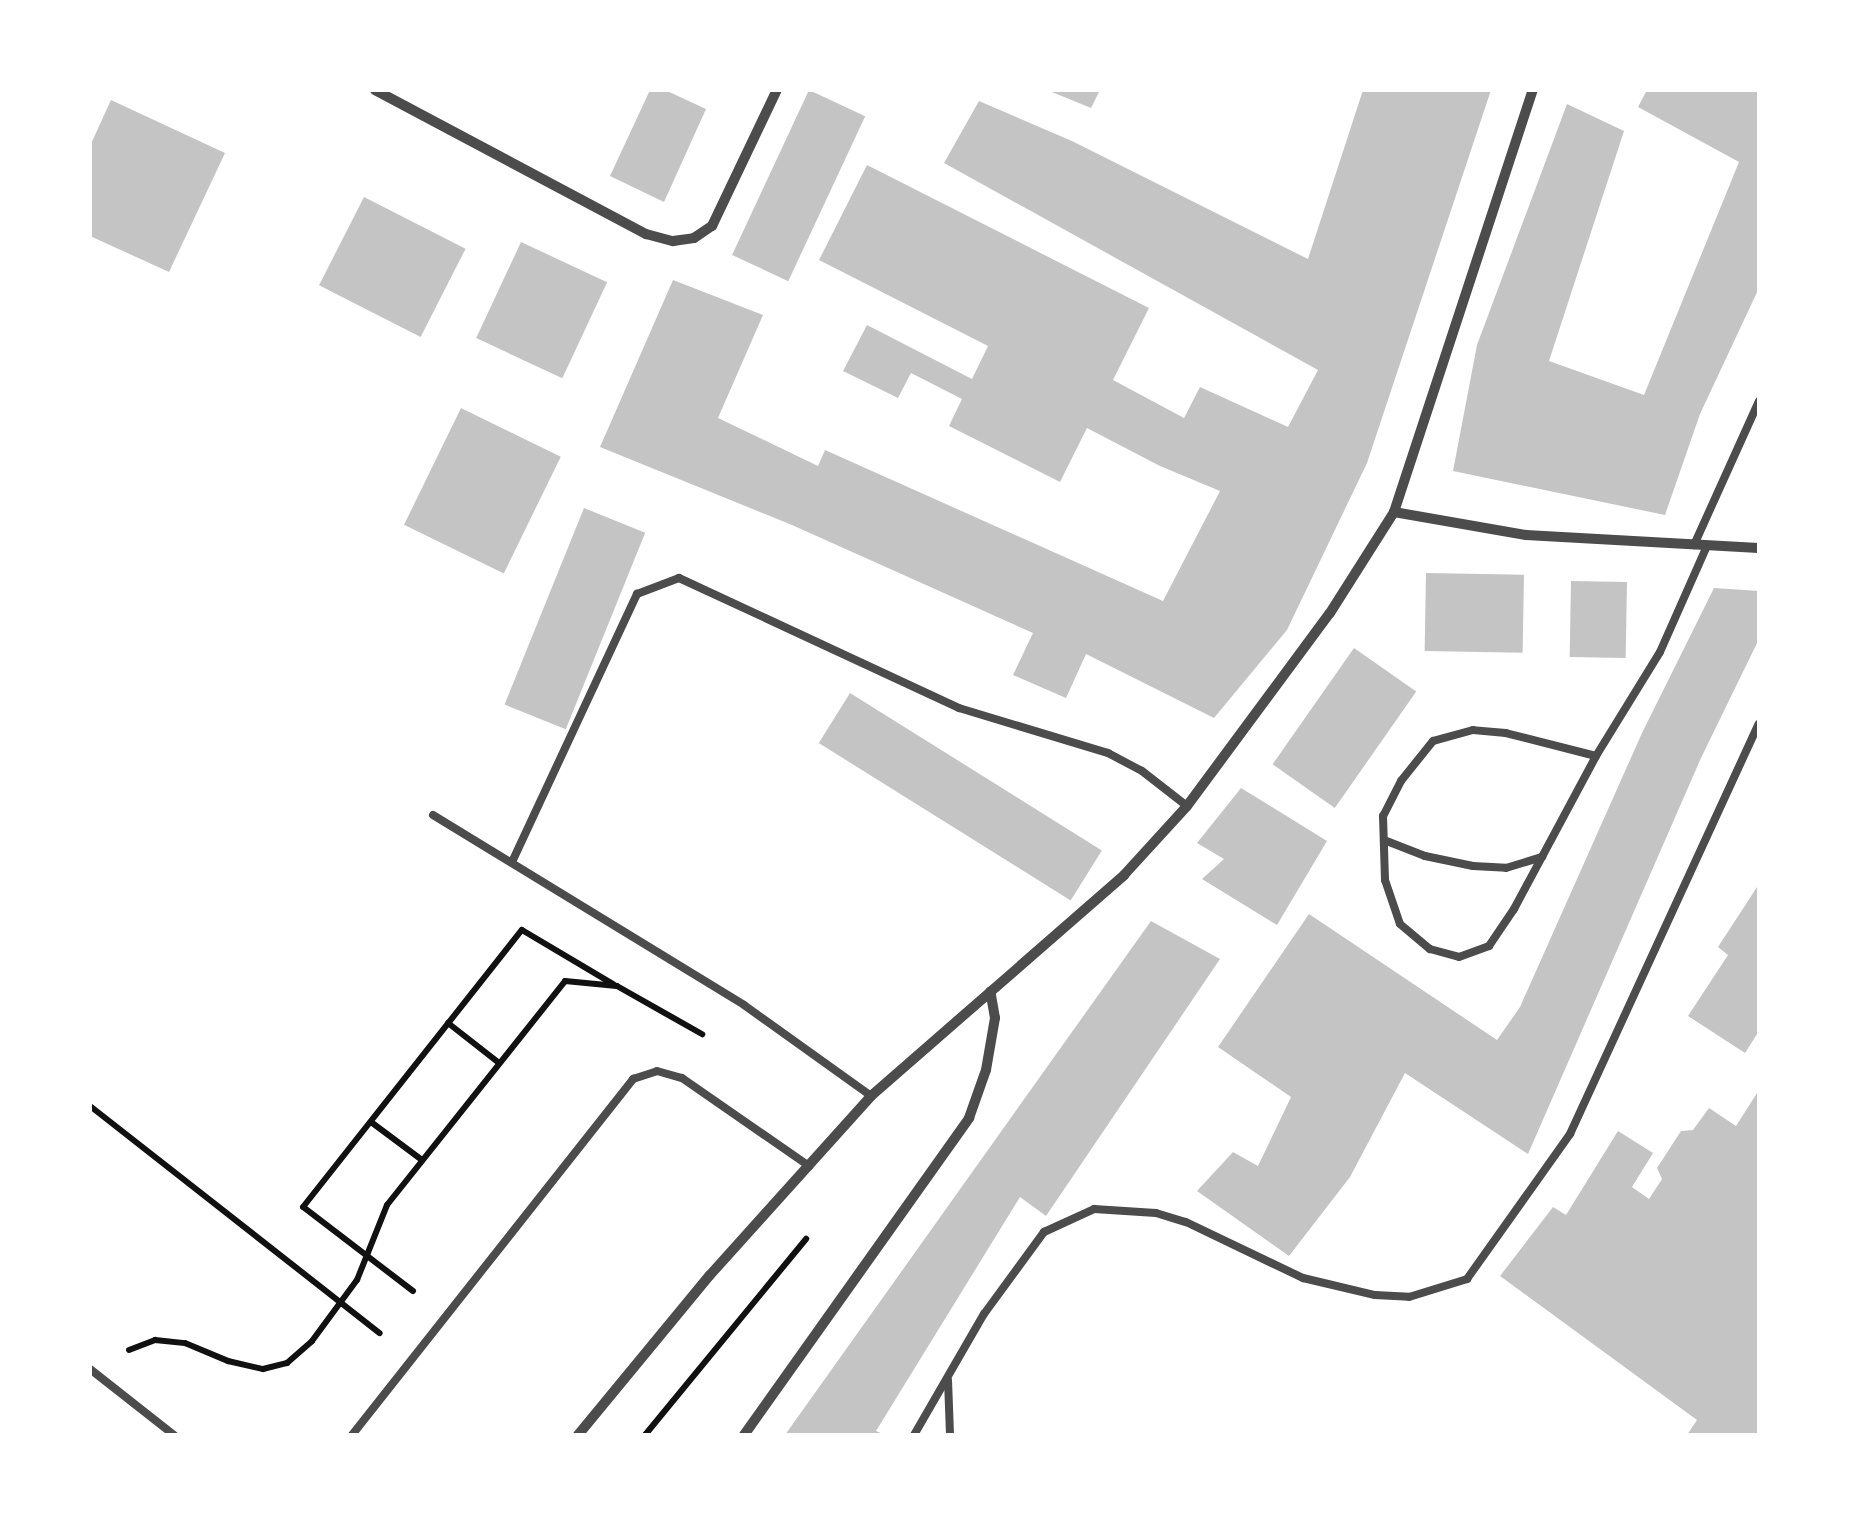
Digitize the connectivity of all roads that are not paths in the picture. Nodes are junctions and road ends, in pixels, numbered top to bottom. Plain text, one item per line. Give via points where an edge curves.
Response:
1 (375, 90) edge
2 (777, 90) edge
3 (1533, 90) edge
4 (1759, 400) edge
5 (1394, 512) junction
6 (1701, 546) junction
7 (1759, 548) edge
8 (1759, 724) edge
9 (1596, 756) junction
10 (1187, 806) junction
11 (433, 816) dead end
12 (1384, 840) junction
13 (1542, 858) junction
14 (512, 862) junction
15 (990, 991) junction
16 (871, 1096) junction
17 (809, 1166) junction
18 (90, 1369) edge
19 (948, 1380) junction
20 (174, 1435) edge
21 (352, 1435) edge
22 (578, 1435) edge
23 (744, 1435) edge
24 (914, 1435) edge
25 (950, 1435) edge

1 - 2 street via 646,234 672,241 712,226
3 - 5 street
4 - 6 lane
5 - 6 street via 1526,536
5 - 10 street via 1330,613
6 - 7 street
6 - 9 lane via 1660,652
8 - 19 lane via 1570,1134 1467,1279 1410,1297 1375,1295 1304,1278 1186,1222 1094,1209 1044,1232 984,1314
9 - 12 lane via 1474,730 1433,741 1400,780 1384,816
9 - 13 lane
10 - 14 lane via 1108,753 960,708 679,578 636,594
10 - 15 street via 1124,876
11 - 14 lane
12 - 13 lane via 1473,866 1506,868
12 - 13 lane via 1385,880 1400,924 1430,950 1459,957 1488,946
14 - 16 lane via 744,1005
15 - 16 street
15 - 23 street via 994,1018 986,1070 969,1118
16 - 17 street
17 - 21 lane via 682,1078 657,1071 633,1079
17 - 22 street
18 - 20 lane
19 - 24 lane
19 - 25 lane

